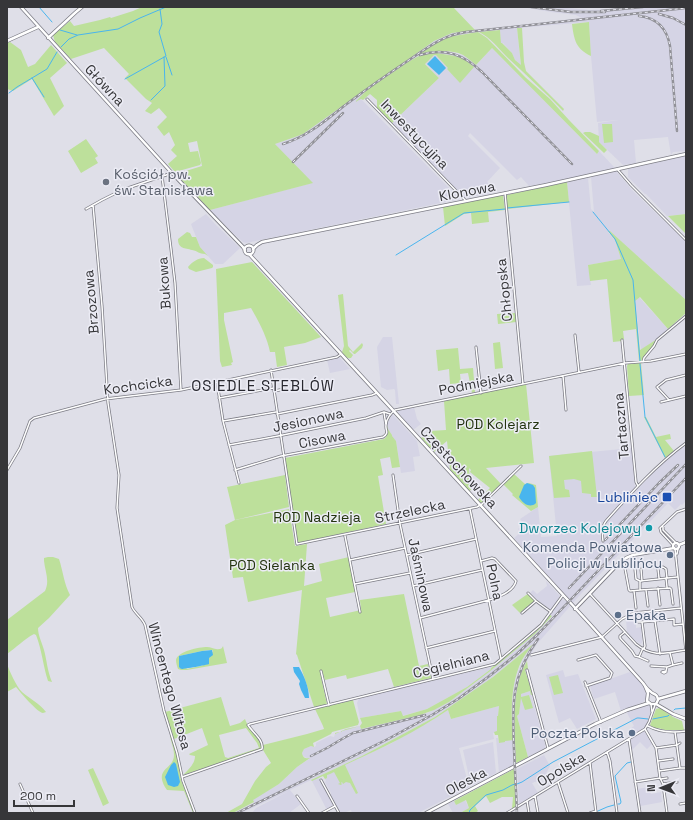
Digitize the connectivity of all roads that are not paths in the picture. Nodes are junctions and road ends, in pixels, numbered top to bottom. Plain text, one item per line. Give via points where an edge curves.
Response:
1 (21, 7) edge
2 (82, 7) edge
3 (38, 27) junction
4 (48, 38) junction
5 (7, 41) edge
6 (367, 100) dead end
7 (686, 154) edge
8 (622, 168) junction
9 (617, 169) junction
10 (172, 172) junction
11 (162, 176) junction
12 (626, 179) junction
13 (505, 193) junction
14 (466, 201) junction
15 (93, 205) junction
16 (86, 209) dead end
17 (686, 240) edge
18 (237, 241) junction
19 (262, 242) junction
20 (249, 246) junction
21 (253, 249) junction
22 (244, 250) junction
23 (250, 253) junction
24 (686, 316) edge
25 (575, 335) dead end
26 (622, 340) dead end
27 (476, 347) dead end
28 (342, 354) junction
29 (686, 354) edge
30 (643, 362) junction
31 (625, 363) junction
32 (271, 370) junction
33 (579, 372) junction
34 (563, 376) junction
35 (686, 376) edge
36 (217, 382) junction
37 (523, 384) junction
38 (285, 389) dead end
39 (181, 390) junction
40 (274, 390) junction
41 (377, 392) junction
42 (481, 392) junction
43 (686, 396) edge
44 (219, 398) junction
45 (108, 399) junction
46 (669, 400) junction
47 (661, 402) dead end
48 (566, 410) dead end
49 (393, 411) junction
50 (384, 412) junction
51 (277, 413) junction
52 (390, 414) junction
53 (223, 422) junction
54 (386, 425) junction
55 (280, 436) junction
56 (686, 443) edge
57 (229, 445) junction
58 (283, 456) junction
59 (521, 466) dead end
60 (7, 470) edge
61 (235, 470) junction
62 (393, 475) dead end
63 (239, 483) dead end
64 (638, 486) junction
65 (480, 505) junction
66 (470, 508) junction
67 (686, 509) edge
68 (400, 523) junction
69 (345, 535) junction
70 (476, 539) junction
71 (603, 541) dead end
72 (686, 542) edge
73 (676, 547) junction
74 (405, 548) junction
75 (406, 555) junction
76 (350, 560) junction
77 (481, 561) junction
78 (622, 561) junction
79 (635, 569) dead end
80 (641, 569) dead end
81 (482, 570) junction
82 (410, 572) junction
83 (678, 577) junction
84 (667, 578) junction
85 (659, 579) junction
86 (640, 581) junction
87 (642, 581) junction
88 (355, 584) junction
89 (413, 586) junction
90 (658, 588) junction
91 (667, 588) junction
92 (640, 590) junction
93 (646, 590) junction
94 (634, 591) junction
95 (528, 593) dead end
96 (590, 594) junction
97 (563, 595) junction
98 (489, 600) junction
99 (536, 601) junction
100 (673, 604) dead end
101 (660, 605) dead end
102 (648, 606) dead end
103 (636, 608) dead end
104 (681, 608) junction
105 (575, 609) junction
106 (360, 612) dead end
107 (522, 612) dead end
108 (551, 612) junction
109 (420, 618) junction
110 (655, 621) junction
111 (638, 622) dead end
112 (642, 622) junction
113 (617, 623) junction
114 (683, 624) junction
115 (495, 631) junction
116 (625, 632) junction
117 (602, 637) junction
118 (426, 648) junction
119 (643, 649) junction
120 (686, 651) edge
121 (670, 653) junction
122 (660, 654) junction
123 (531, 655) dead end
124 (639, 657) junction
125 (501, 660) junction
126 (578, 660) dead end
127 (648, 661) dead end
128 (682, 663) dead end
129 (673, 665) junction
130 (651, 666) dead end
131 (667, 667) junction
132 (527, 670) dead end
133 (321, 671) dead end
134 (666, 671) dead end
135 (432, 679) junction
136 (585, 682) dead end
137 (586, 686) junction
138 (645, 686) junction
139 (686, 691) edge
140 (652, 693) junction
141 (648, 695) junction
142 (647, 699) junction
143 (658, 700) junction
144 (652, 704) junction
145 (329, 705) junction
146 (635, 707) junction
147 (670, 712) junction
148 (686, 719) edge
149 (601, 722) junction
150 (648, 726) junction
151 (645, 729) junction
152 (686, 731) edge
153 (675, 732) junction
154 (629, 739) junction
155 (680, 743) dead end
156 (677, 745) junction
157 (656, 748) junction
158 (548, 749) junction
159 (607, 752) junction
160 (673, 758) dead end
161 (658, 761) junction
162 (590, 763) junction
163 (680, 768) junction
164 (686, 768) edge
165 (659, 771) junction
166 (182, 777) junction
167 (667, 778) dead end
168 (661, 779) junction
169 (321, 780) dead end
170 (558, 782) junction
171 (635, 782) junction
172 (677, 782) dead end
173 (20, 784) dead end
174 (663, 784) junction
175 (297, 796) dead end
176 (535, 796) junction
177 (527, 801) junction
178 (686, 803) edge
179 (680, 804) dead end
180 (335, 806) junction
181 (596, 812) edge
182 (33, 813) edge
183 (195, 813) edge
184 (309, 813) edge
185 (322, 813) edge
186 (339, 813) edge
187 (426, 813) edge
188 (507, 813) edge
189 (529, 813) edge
190 (538, 813) edge
191 (568, 813) edge
192 (590, 813) edge
193 (617, 813) edge
194 (640, 813) edge
195 (667, 813) edge

1 - 3 main road, Główna
2 - 4 main road
3 - 4 main road, Główna
3 - 5 main road
4 - 10 main road, Główna
6 - 14 street, Inwestycyjna
7 - 8 main road, Klonowa
8 - 9 main road, Klonowa
8 - 12 street
9 - 12 street
9 - 13 main road, Klonowa
10 - 11 street
10 - 18 main road, Główna
11 - 15 street
11 - 39 street, Bukowa via 172,249
12 - 17 street
13 - 14 main road, Klonowa
13 - 37 street, Chłopska
14 - 19 main road, Klonowa
15 - 16 street
15 - 45 street, Brzozowa
18 - 20 main road
18 - 22 main road
19 - 20 main road
19 - 21 main road, Klonowa
20 - 21 main road
20 - 22 main road
21 - 23 main road
22 - 23 main road
23 - 28 main road, Częstochowska
24 - 30 street via 657,340
25 - 33 street
26 - 31 street, Tartaczna
27 - 42 street
28 - 32 street, Kochcicka
28 - 41 main road, Częstochowska
29 - 30 street, Podmiejska
30 - 31 street, Podmiejska
31 - 33 street, Podmiejska
31 - 64 street, Tartaczna
32 - 36 street, Kochcicka
32 - 40 street
33 - 34 street, Podmiejska
34 - 37 street, Podmiejska
34 - 48 street
35 - 46 street via 666,380 657,387
36 - 39 street, Kochcicka
36 - 44 street
37 - 42 street, Podmiejska
38 - 40 street
39 - 45 street, Kochcicka
40 - 44 street
40 - 51 street
41 - 49 main road, Częstochowska
41 - 51 street
42 - 49 street, Podmiejska
43 - 46 street
44 - 53 street
45 - 60 street, Kochcicka via 32,418 20,448
45 - 166 street, Wincentego Witosa via 119,475 117,508 132,607 145,625
46 - 47 street
49 - 52 street, Cisowa
49 - 65 main road, Częstochowska
50 - 52 street
50 - 54 street
50 - 55 street, Jesionowa
51 - 53 street
51 - 55 street
52 - 54 street, Cisowa
53 - 57 street
54 - 58 street, Cisowa via 387,434 384,438
55 - 57 street, Jesionowa
55 - 58 street
56 - 64 street
57 - 61 street
58 - 61 street, Cisowa
58 - 69 street, Strzelecka via 296,544
59 - 65 street
61 - 63 street
62 - 68 street, Jaśminowa
64 - 71 street via 605,522
65 - 66 street, Strzelecka
65 - 97 main road, Częstochowska
66 - 68 street, Strzelecka
66 - 70 street, Polna
67 - 73 street via 678,511 660,528
68 - 69 street, Strzelecka
68 - 74 street, Jaśminowa
69 - 76 street
70 - 75 street
70 - 77 street, Polna
72 - 73 main road
73 - 78 main road via 636,554
73 - 83 street
74 - 75 street, Jaśminowa
74 - 76 street
75 - 82 street, Jaśminowa
76 - 88 street
77 - 81 street, Polna
77 - 98 street via 495,558 516,582 504,594
78 - 94 street via 629,591
78 - 96 main road
79 - 86 street via 636,579
80 - 87 street
81 - 89 street
81 - 98 street, Polna
82 - 88 street
82 - 89 street, Jaśminowa
83 - 84 street
83 - 104 street
84 - 85 street
84 - 85 street via 664,567 658,569
84 - 91 street
85 - 87 street
86 - 87 street
86 - 92 street
88 - 106 street
89 - 109 street, Jaśminowa
90 - 91 street
90 - 93 street
90 - 101 street
91 - 100 street via 671,589
92 - 93 street
92 - 94 street
93 - 102 street
94 - 103 street
95 - 99 street
96 - 105 main road
96 - 113 street
97 - 105 main road, Częstochowska
97 - 108 street, Cegielniana
98 - 109 street
98 - 115 street, Polna
99 - 107 street
99 - 108 street
104 - 113 street via 634,613
104 - 114 street
105 - 117 main road, Częstochowska
108 - 125 street, Cegielniana via 540,626
109 - 118 street, Jaśminowa
110 - 112 street
110 - 114 street via 674,619 674,625
110 - 122 street
111 - 112 street
112 - 119 street via 645,646
113 - 116 street
113 - 117 street
114 - 120 street
115 - 118 street
115 - 125 street, Polna
116 - 119 street
116 - 124 street via 620,638 635,656
117 - 123 street
117 - 138 main road, Częstochowska
118 - 135 street, Jaśminowa
119 - 122 street
119 - 124 street
120 - 121 street
121 - 122 street
121 - 129 street
124 - 127 street
125 - 135 street, Cegielniana via 495,664
126 - 137 street via 596,655 612,673 610,678
128 - 129 street
129 - 131 street
130 - 131 street
131 - 134 street
132 - 158 street
133 - 145 street
135 - 145 street, Cegielniana
136 - 137 street
137 - 149 street
138 - 140 main road, Częstochowska
138 - 141 main road, Częstochowska
139 - 143 main road
140 - 141 main road
140 - 143 main road via 656,694
141 - 142 main road
142 - 144 main road
142 - 146 main road
143 - 144 main road
143 - 147 main road
144 - 146 main road
144 - 147 main road
144 - 150 street
145 - 166 street, Cegielniana via 249,724 262,749
146 - 149 main road, Oleska
147 - 148 main road
149 - 158 main road, Oleska
150 - 151 street, Opolska
150 - 153 street via 660,731
151 - 154 street, Opolska
151 - 157 street
152 - 153 street
153 - 156 street
154 - 159 street, Opolska
154 - 171 street
155 - 156 street
156 - 157 street
156 - 163 street
157 - 161 street
158 - 187 main road, Oleska
159 - 162 street, Opolska
159 - 193 street
160 - 161 street
161 - 165 street
162 - 170 street, Opolska
162 - 181 street
163 - 164 street
163 - 165 street
165 - 168 street
166 - 183 street, Wincentego Witosa
167 - 168 street
168 - 171 street
168 - 174 street
169 - 180 street
170 - 176 street, Opolska
170 - 191 street
171 - 194 street
172 - 174 street
173 - 182 street
174 - 195 street
175 - 184 street
176 - 177 street, Opolska
176 - 190 street
177 - 188 street, Opolska
177 - 189 street
178 - 179 street
180 - 185 street
180 - 186 street
181 - 192 street

